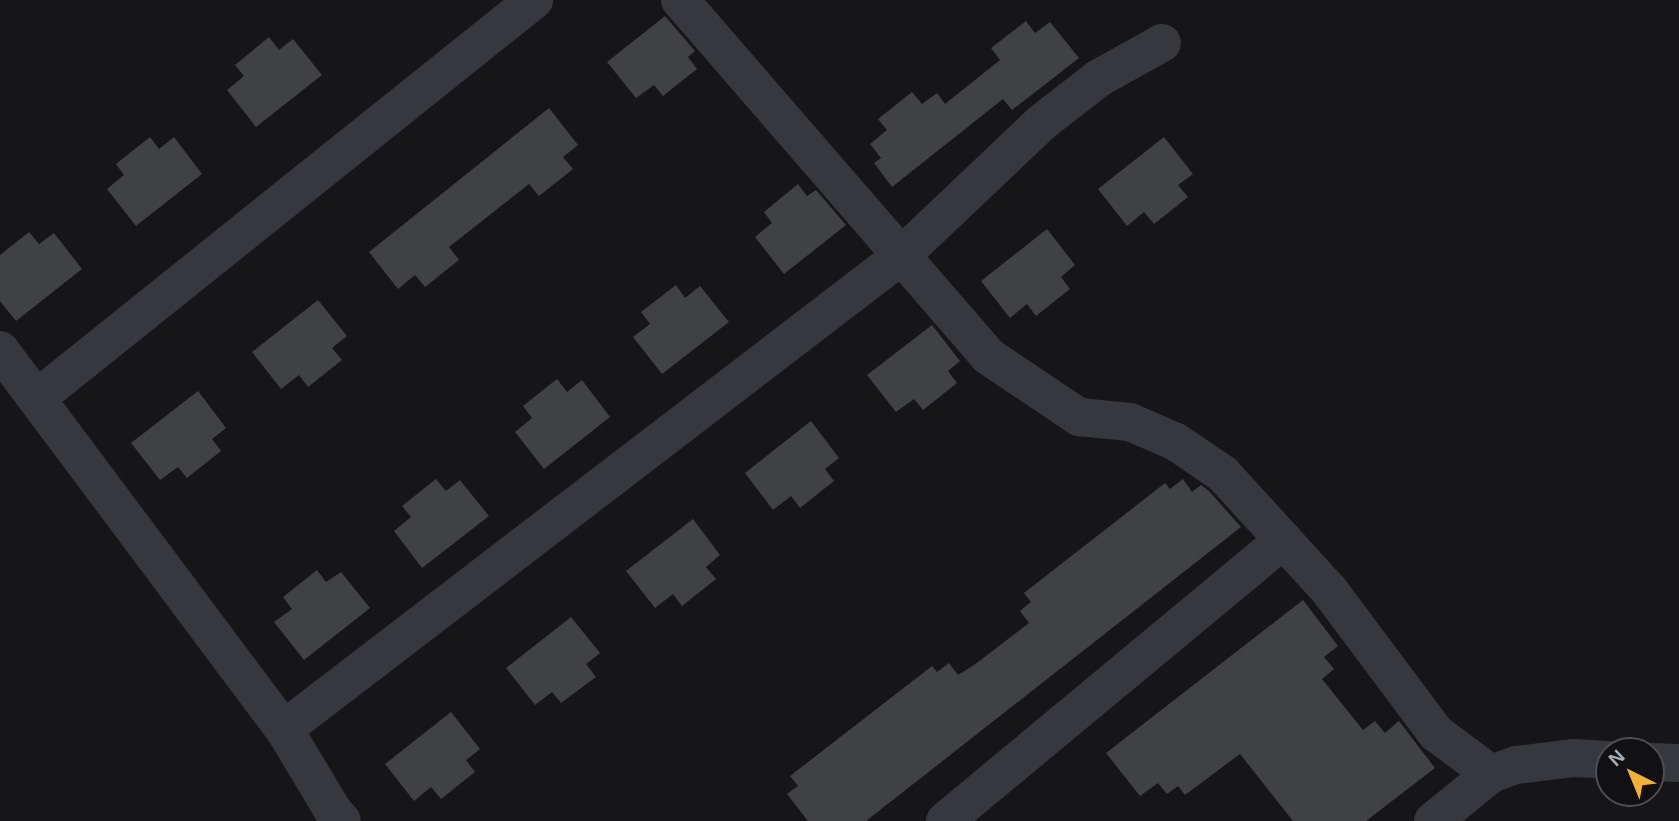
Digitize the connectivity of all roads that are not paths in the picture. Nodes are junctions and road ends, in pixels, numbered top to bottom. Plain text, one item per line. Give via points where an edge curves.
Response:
1 (534, 0) edge
2 (680, 0) edge
3 (1162, 43) dead end
4 (901, 256) junction
5 (0, 350) edge
6 (37, 398) junction
7 (1284, 540) junction
8 (284, 729) junction
9 (1595, 759) edge
10 (1491, 774) junction
11 (342, 821) edge
12 (945, 821) edge
13 (1433, 821) edge

1 - 6 street
2 - 4 street
3 - 4 street via 1099,78 1041,123
4 - 7 street via 988,356 1079,417 1130,422 1176,442 1223,474
4 - 8 street
5 - 6 street
6 - 8 street
7 - 10 street via 1329,590 1436,733
7 - 12 street
8 - 11 street
9 - 10 street via 1516,765
10 - 13 street

